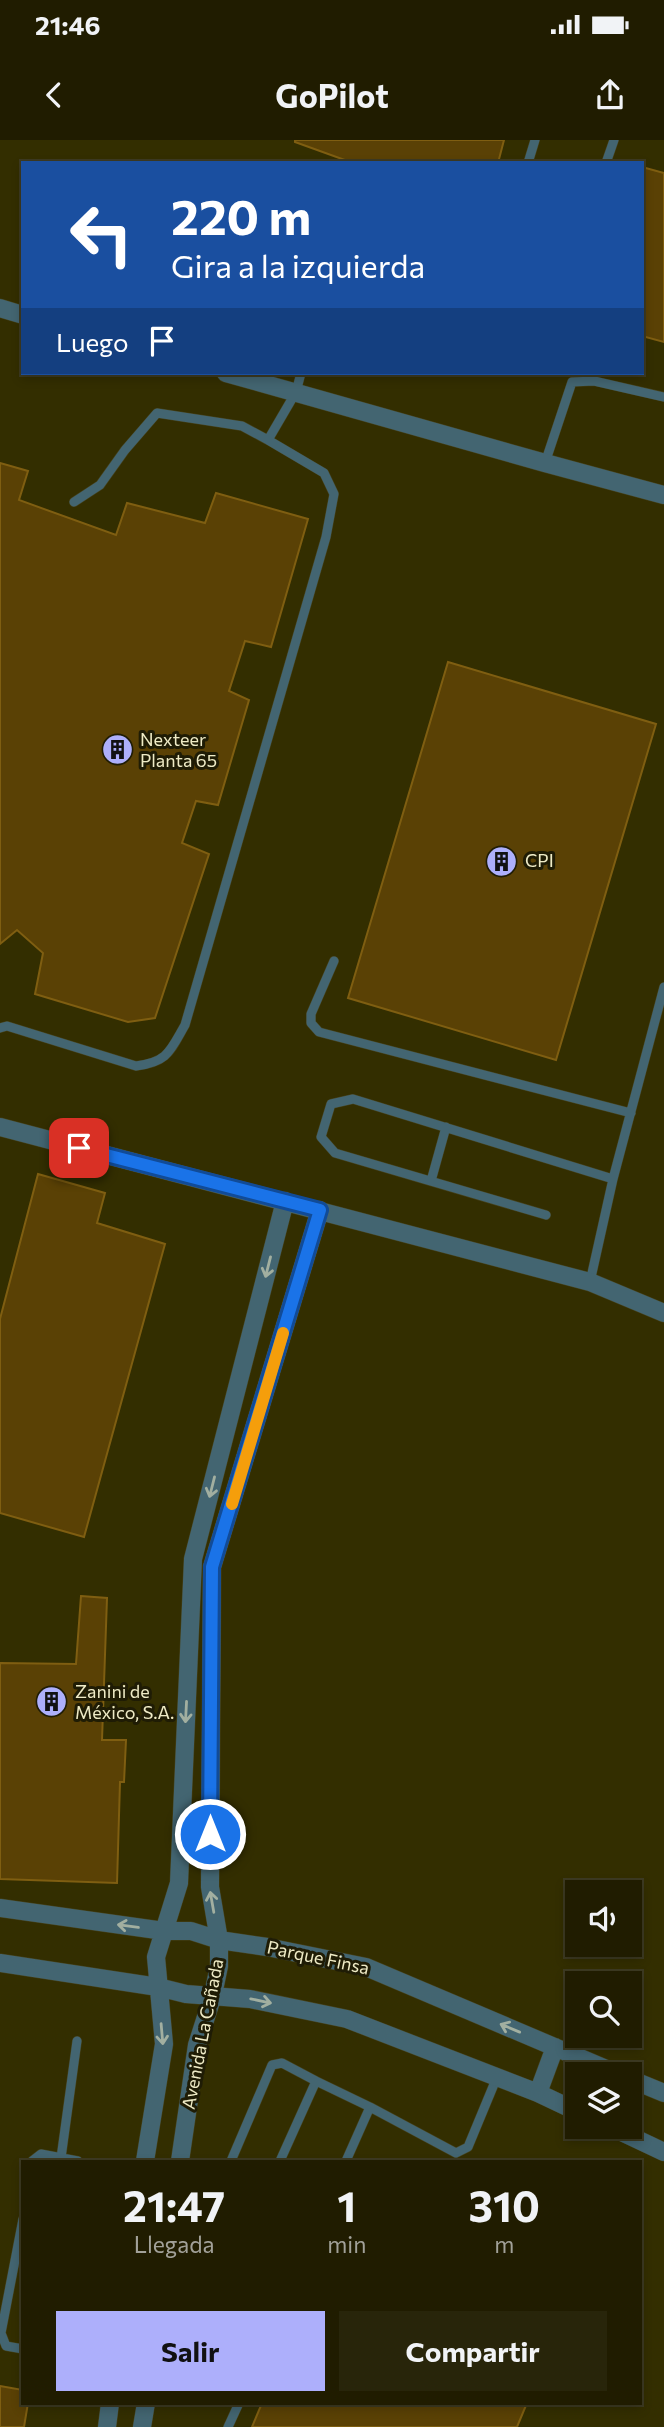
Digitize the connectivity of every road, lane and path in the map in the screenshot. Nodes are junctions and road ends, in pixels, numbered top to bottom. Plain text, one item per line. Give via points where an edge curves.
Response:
1 (535, 140) edge
2 (614, 140) edge
3 (529, 161) edge
4 (607, 161) edge
5 (0, 308) edge
6 (21, 313) edge
7 (233, 375) edge
8 (300, 375) edge
9 (567, 375) edge
10 (572, 382) junction
11 (296, 392) junction
12 (664, 397) edge
13 (268, 440) junction
14 (544, 463) junction
15 (664, 495) edge
16 (74, 502) dead end
17 (334, 961) dead end
18 (664, 988) edge
19 (0, 1028) edge
20 (631, 1113) junction
21 (446, 1127) junction
22 (1, 1130) edge
23 (613, 1179) junction
24 (431, 1181) junction
25 (285, 1201) junction
26 (320, 1210) junction
27 (546, 1215) dead end
28 (590, 1282) junction
29 (664, 1313) edge
30 (0, 1909) edge
31 (164, 1931) junction
32 (219, 1940) junction
33 (0, 1963) edge
34 (158, 1987) junction
35 (213, 1995) junction
36 (77, 2041) dead end
37 (555, 2047) junction
38 (590, 2062) edge
39 (497, 2077) junction
40 (316, 2081) junction
41 (642, 2084) edge
42 (538, 2093) junction
43 (664, 2093) edge
44 (565, 2106) edge
45 (370, 2108) junction
46 (636, 2139) edge
47 (664, 2152) edge
48 (61, 2158) junction
49 (33, 2160) edge
50 (72, 2160) edge
51 (145, 2160) edge
52 (180, 2160) edge
53 (231, 2160) edge
54 (280, 2160) edge
55 (346, 2160) edge
56 (21, 2228) edge
57 (21, 2348) edge
58 (110, 2405) edge
59 (146, 2405) edge
60 (238, 2405) edge
61 (107, 2427) edge
62 (142, 2427) edge
63 (229, 2427) edge

1 - 3 lane
2 - 4 lane
5 - 6 street
7 - 11 street
8 - 11 lane
9 - 10 lane
10 - 12 lane via 594,381
10 - 14 lane
11 - 13 lane
11 - 14 street
13 - 16 lane via 242,426 157,413 100,485
13 - 19 lane via 324,473 334,494 326,537 185,1025 169,1052 155,1064 136,1066
14 - 15 street
17 - 20 lane via 311,1014 319,1032
18 - 20 lane
20 - 23 lane
21 - 23 lane
21 - 24 lane
21 - 24 lane via 353,1099 331,1104 321,1137 335,1153
22 - 25 street
23 - 28 lane
24 - 27 lane
25 - 26 street
25 -> 31 street via 193,1559 179,1883
26 - 28 street
32 -> 26 street, Avenida La Cañada via 210,1887 212,1567
28 - 29 street
31 -> 30 street, Parque Finsa
31 - 32 street, Parque Finsa via 191,1931
31 - 34 street via 156,1957
32 - 35 street, Avenida La Cañada
37 -> 32 street, Parque Finsa via 366,1967
33 - 34 street
34 - 35 street
34 -> 51 street via 164,2044
35 -> 39 street via 347,2019
35 - 52 street, Avenida La Cañada via 197,2045
36 - 48 lane
37 - 38 street, Parque Finsa
37 - 42 street
39 - 42 street
39 - 45 lane via 468,2147 456,2153
40 - 45 lane
40 - 53 lane via 282,2063 272,2065
40 - 54 lane
41 - 43 street
42 - 44 street
45 - 55 lane
46 - 47 street
48 - 49 lane via 41,2154
48 - 50 lane
56 - 57 lane via 1,2333 6,2346
58 - 61 street
59 - 62 street
60 - 63 lane

